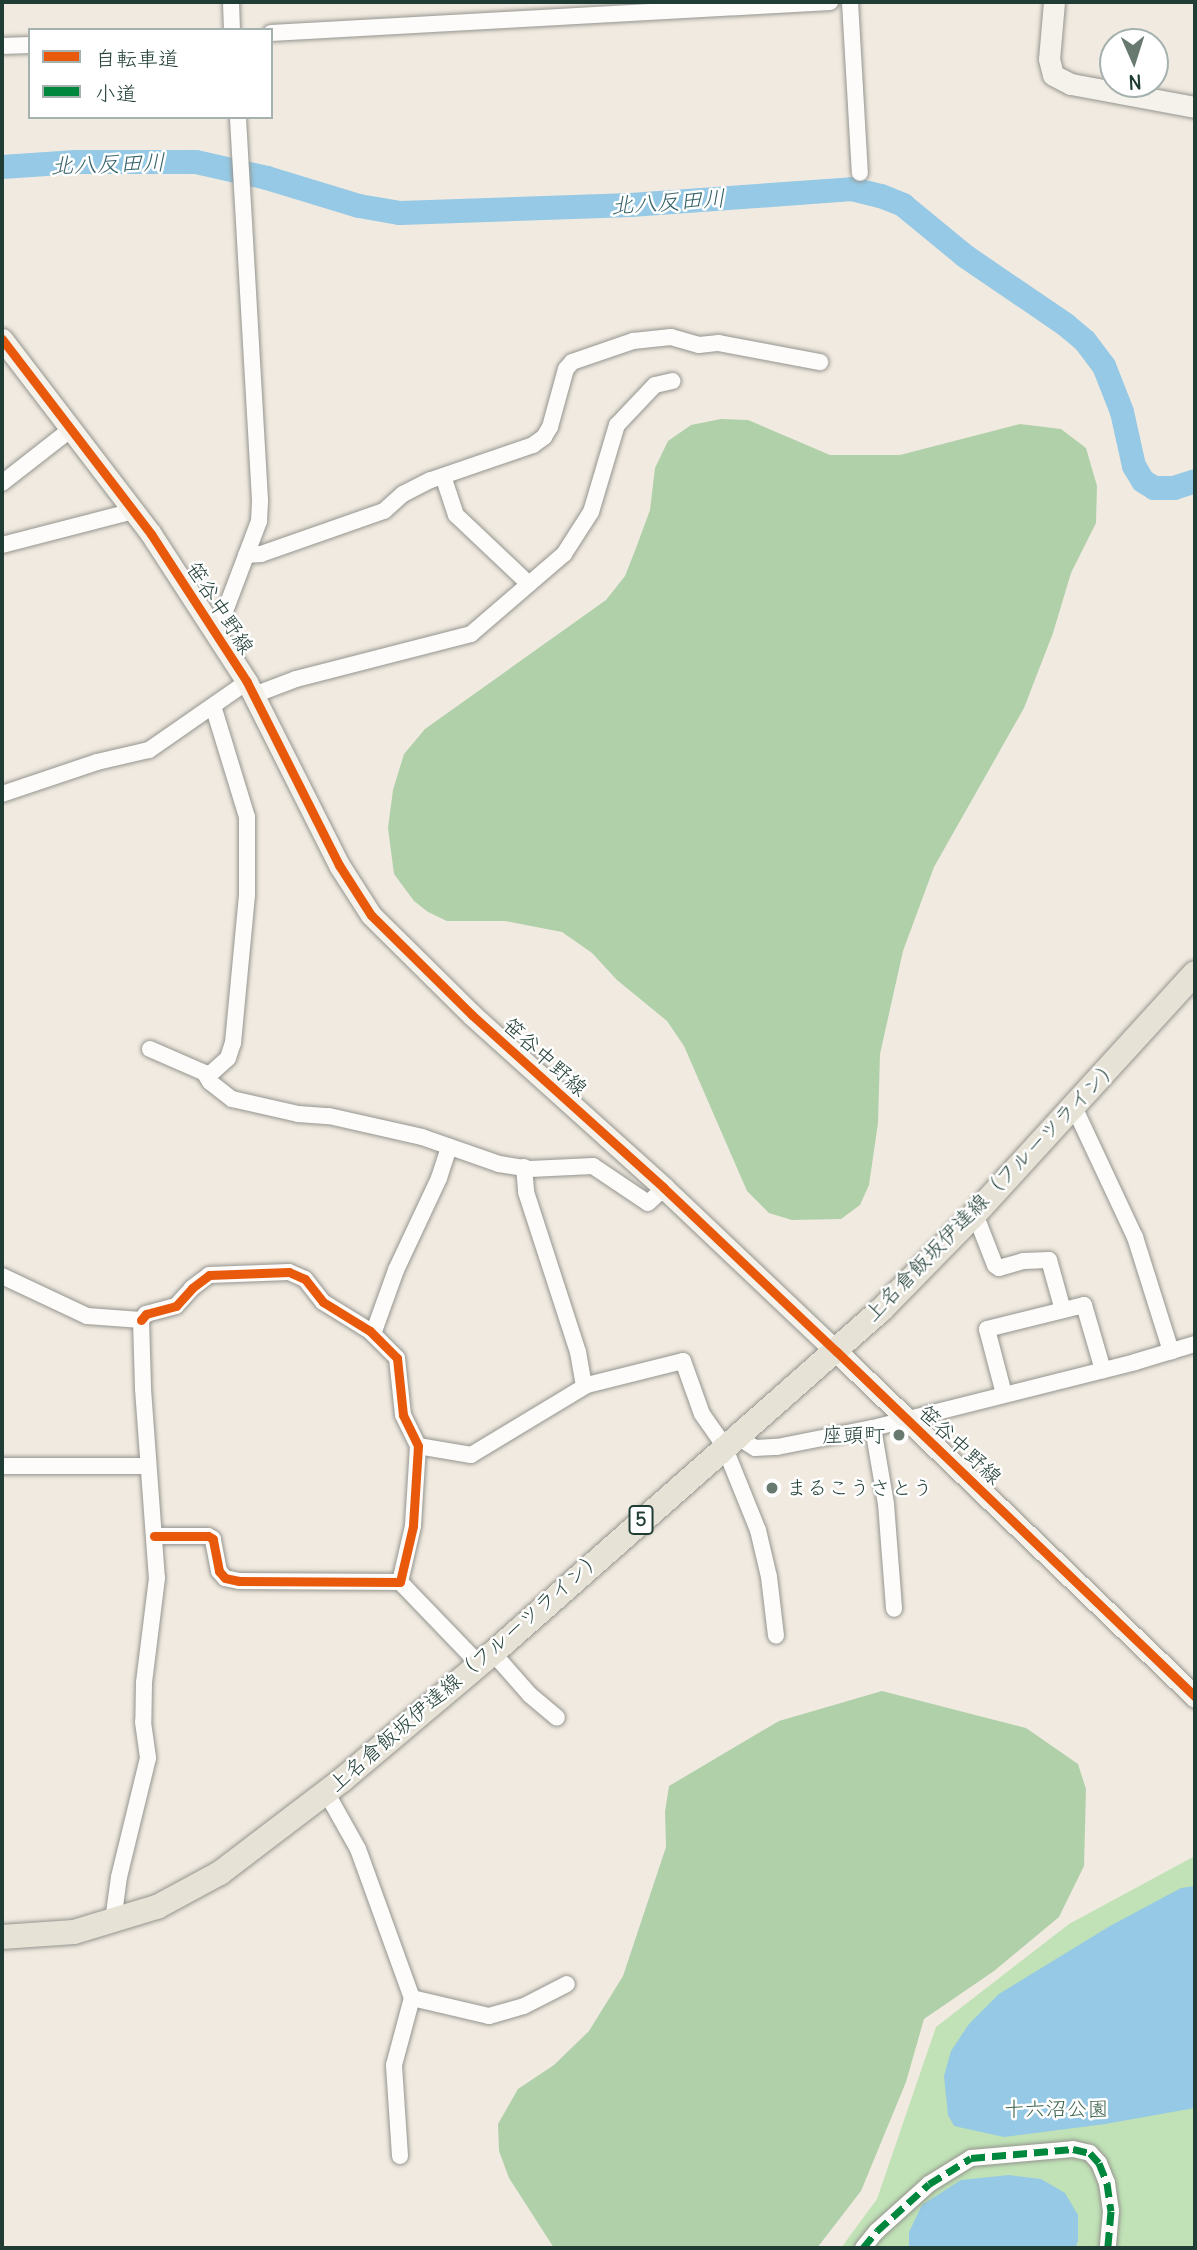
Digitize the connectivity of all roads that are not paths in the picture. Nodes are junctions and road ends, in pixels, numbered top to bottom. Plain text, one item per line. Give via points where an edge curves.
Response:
1 (231, 2) edge
2 (830, 2) edge
3 (850, 2) edge
4 (1054, 2) edge
5 (232, 28) edge
6 (273, 33) edge
7 (28, 45) edge
8 (2, 47) edge
9 (1195, 107) edge
10 (238, 119) edge
11 (860, 173) dead end
12 (2, 339) edge
13 (820, 362) dead end
14 (673, 381) dead end
15 (71, 429) junction
16 (443, 476) junction
17 (2, 483) edge
18 (133, 511) junction
19 (2, 545) edge
20 (246, 555) junction
21 (530, 584) junction
22 (216, 635) junction
23 (250, 689) junction
24 (213, 706) junction
25 (2, 794) edge
26 (1195, 973) edge
27 (150, 1049) dead end
28 (207, 1077) junction
29 (1074, 1107) junction
30 (449, 1147) junction
31 (524, 1167) junction
32 (664, 1188) junction
33 (975, 1214) junction
34 (2, 1276) edge
35 (1063, 1310) junction
36 (141, 1321) junction
37 (373, 1334) junction
38 (1195, 1344) edge
39 (836, 1351) junction
40 (1171, 1351) junction
41 (1102, 1370) junction
42 (584, 1386) junction
43 (1004, 1394) junction
44 (909, 1420) junction
45 (873, 1428) junction
46 (731, 1442) junction
47 (418, 1446) junction
48 (2, 1466) edge
49 (148, 1466) junction
50 (154, 1536) junction
51 (400, 1582) junction
52 (894, 1609) dead end
53 (776, 1636) dead end
54 (486, 1658) junction
55 (1195, 1697) edge
56 (557, 1718) dead end
57 (326, 1792) junction
58 (113, 1921) junction
59 (2, 1937) edge
60 (566, 1984) dead end
61 (412, 1998) junction
62 (400, 2156) dead end
63 (863, 2248) edge
64 (1108, 2248) edge

1 - 5 street
2 - 6 street
3 - 11 street
4 - 9 street via 1049,59 1053,75 1077,86
7 - 8 street
10 - 20 street via 260,500 259,521
12 - 15 street, 笹谷中野線
13 - 16 street via 671,337 633,341 572,362 544,437 520,452
14 - 21 street via 654,385 617,425 591,512 564,554
15 - 17 street
15 - 18 street, 笹谷中野線
16 - 20 street via 403,494 384,511 261,554
16 - 21 street via 456,515
18 - 19 street
18 - 22 street, 笹谷中野線
20 - 22 street
21 - 23 street via 471,634
22 - 23 street, 笹谷中野線
23 - 24 street
23 - 32 street, 笹谷中野線 via 339,865 371,915 472,1015
24 - 25 street via 149,750
24 - 28 street via 247,817 247,895 233,1043 228,1058
26 - 29 main road, 上名倉飯坂伊達線（フルーツライン） / 5
27 - 28 street
28 - 30 street via 232,1099 329,1116
29 - 33 main road, 上名倉飯坂伊達線（フルーツライン） / 5
29 - 40 street via 1135,1237
30 - 31 street via 499,1164
30 - 37 street
31 - 32 street via 593,1166 648,1203
31 - 42 street via 526,1192 578,1352
32 - 39 street, 笹谷中野線
33 - 35 street via 999,1268 1049,1260
33 - 39 main road, 上名倉飯坂伊達線（フルーツライン） / 5
34 - 36 street via 87,1316
35 - 41 street via 1084,1305
35 - 43 street via 987,1329
36 - 37 street via 146,1314 176,1306 209,1275 289,1272 305,1279 323,1302
36 - 49 street
37 - 47 street via 400,1363 397,1377 403,1415
38 - 40 street
39 - 44 street, 笹谷中野線
39 - 46 main road, 上名倉飯坂伊達線（フルーツライン） / 5
40 - 41 street
41 - 43 street
42 - 46 street via 683,1361 702,1414
42 - 47 street via 471,1455
43 - 44 street
44 - 45 street
44 - 55 street, 笹谷中野線
45 - 46 street via 777,1447
45 - 52 street via 886,1504
46 - 53 street via 769,1577
46 - 54 main road, 上名倉飯坂伊達線（フルーツライン） / 5
47 - 51 street via 413,1526
48 - 49 street
49 - 50 street
50 - 51 street via 208,1536 213,1539 219,1572 239,1581
50 - 58 street via 157,1578 144,1684 148,1758
51 - 54 street
54 - 56 street
54 - 57 main road, 上名倉飯坂伊達線（フルーツライン） / 5
57 - 58 main road, 上名倉飯坂伊達線（フルーツライン） / 5 via 204,1884 158,1907
57 - 61 street via 358,1849
58 - 59 main road, 上名倉飯坂伊達線（フルーツライン） / 5 via 74,1931
60 - 61 street via 524,2006 489,2016
61 - 62 street via 394,2065
63 - 64 street via 929,2184 971,2158 1073,2149 1090,2153 1107,2183 1111,2211

